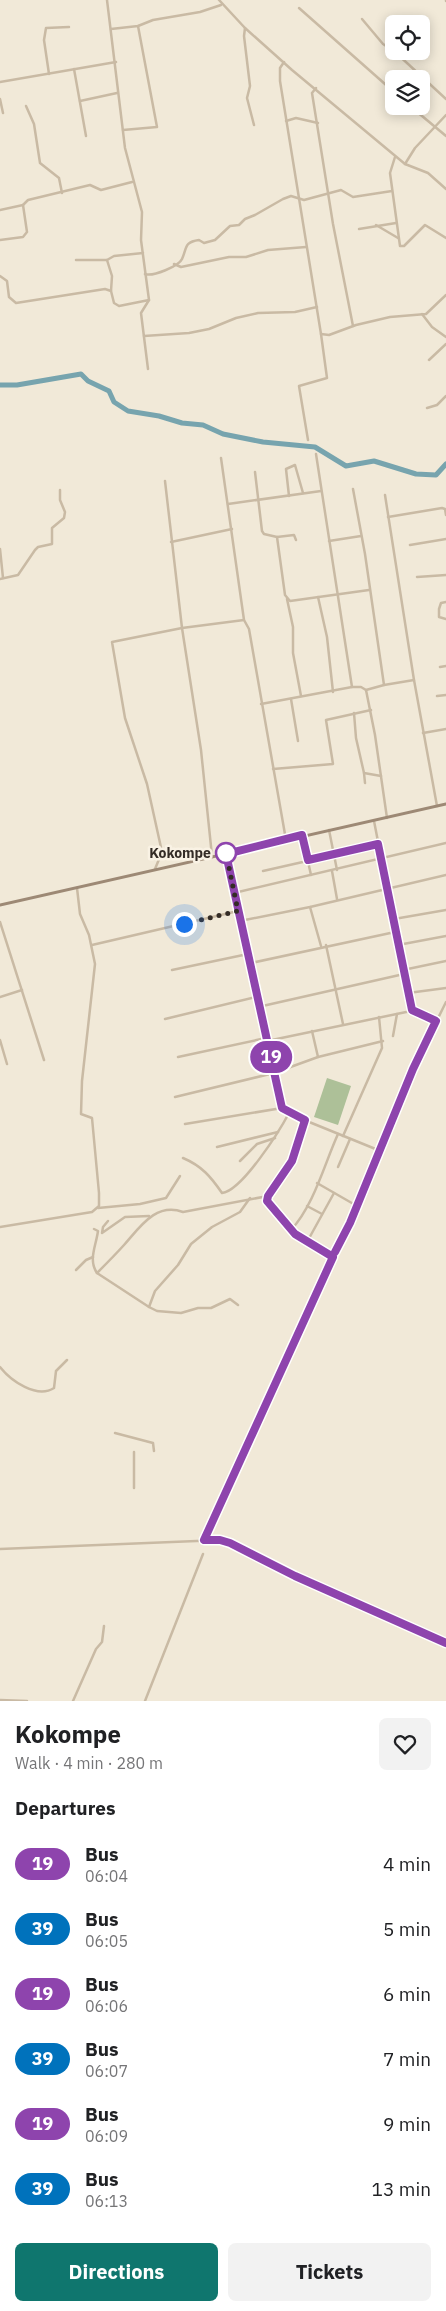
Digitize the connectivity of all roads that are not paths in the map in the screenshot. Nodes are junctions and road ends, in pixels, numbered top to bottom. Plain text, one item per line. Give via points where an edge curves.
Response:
1 (107, 0) edge
2 (218, 0) edge
3 (222, 4) junction
4 (299, 8) dead end
5 (362, 19) dead end
6 (138, 26) junction
7 (69, 27) dead end
8 (245, 28) junction
9 (111, 29) junction
10 (385, 45) edge
11 (404, 60) edge
12 (116, 62) junction
13 (284, 62) junction
14 (74, 69) junction
15 (49, 74) junction
16 (0, 82) edge
17 (385, 84) edge
18 (316, 88) junction
19 (117, 92) junction
20 (446, 98) edge
21 (0, 99) edge
22 (80, 101) junction
23 (26, 106) dead end
24 (3, 113) dead end
25 (420, 115) edge
26 (446, 115) edge
27 (285, 121) junction
28 (318, 123) junction
29 (254, 125) dead end
30 (434, 127) junction
31 (123, 130) junction
32 (86, 136) dead end
33 (446, 136) edge
34 (395, 157) junction
35 (405, 164) junction
36 (133, 182) junction
37 (446, 190) edge
38 (392, 191) junction
39 (329, 192) junction
40 (62, 193) junction
41 (297, 197) junction
42 (23, 205) junction
43 (0, 210) edge
44 (396, 223) junction
45 (376, 225) junction
46 (359, 229) dead end
47 (398, 238) junction
48 (446, 238) edge
49 (0, 240) edge
50 (306, 247) junction
51 (143, 253) junction
52 (76, 260) dead end
53 (107, 260) junction
54 (174, 264) junction
55 (145, 274) junction
56 (0, 276) edge
57 (111, 291) junction
58 (446, 295) edge
59 (149, 300) junction
60 (317, 307) junction
61 (422, 314) junction
62 (353, 326) junction
63 (320, 334) junction
64 (144, 336) junction
65 (446, 337) edge
66 (446, 344) edge
67 (429, 360) dead end
68 (148, 369) dead end
69 (446, 396) edge
70 (427, 408) dead end
71 (308, 440) dead end
72 (316, 454) dead end
73 (221, 458) dead end
74 (255, 472) dead end
75 (165, 481) dead end
76 (60, 490) dead end
77 (353, 490) dead end
78 (321, 491) junction
79 (303, 493) junction
80 (385, 495) dead end
81 (289, 496) junction
82 (259, 499) junction
83 (228, 504) junction
84 (446, 515) edge
85 (388, 517) junction
86 (232, 529) junction
87 (361, 536) junction
88 (277, 538) junction
89 (446, 539) edge
90 (296, 540) dead end
91 (329, 541) junction
92 (171, 542) junction
93 (410, 546) dead end
94 (0, 549) edge
95 (446, 575) edge
96 (417, 577) dead end
97 (2, 578) edge
98 (369, 590) junction
99 (337, 594) junction
100 (318, 596) junction
101 (287, 599) junction
102 (446, 602) edge
103 (446, 619) edge
104 (244, 620) junction
105 (182, 628) junction
106 (446, 666) edge
107 (440, 667) dead end
108 (414, 680) junction
109 (384, 684) junction
110 (352, 687) junction
111 (366, 690) junction
112 (333, 692) junction
113 (446, 695) edge
114 (301, 696) junction
115 (436, 696) dead end
116 (291, 699) junction
117 (261, 704) junction
118 (371, 710) junction
119 (354, 714) junction
120 (446, 729) edge
121 (423, 733) junction
122 (298, 741) dead end
123 (273, 769) junction
124 (364, 772) junction
125 (381, 776) junction
126 (365, 784) dead end
127 (446, 804) edge
128 (437, 806) junction
129 (387, 818) junction
130 (374, 820) junction
131 (329, 830) junction
132 (302, 835) junction
133 (286, 840) junction
134 (446, 843) edge
135 (378, 844) junction
136 (226, 854) junction
137 (334, 855) junction
138 (212, 856) junction
139 (381, 859) junction
140 (308, 860) junction
141 (155, 869) junction
142 (337, 870) junction
143 (264, 871) dead end
144 (332, 871) junction
145 (446, 874) edge
146 (311, 875) junction
147 (77, 888) junction
148 (387, 888) junction
149 (234, 893) junction
150 (337, 899) junction
151 (0, 905) edge
152 (310, 907) junction
153 (446, 910) edge
154 (238, 911) junction
155 (394, 919) junction
156 (240, 921) junction
157 (0, 922) edge
158 (396, 932) junction
159 (446, 936) edge
160 (92, 945) junction
161 (326, 945) junction
162 (398, 945) junction
163 (321, 946) junction
164 (248, 954) junction
165 (446, 961) edge
166 (250, 963) junction
167 (172, 970) dead end
168 (403, 970) junction
169 (404, 974) junction
170 (446, 988) edge
171 (22, 990) junction
172 (337, 991) junction
173 (408, 993) junction
174 (0, 997) edge
175 (256, 997) junction
176 (446, 1002) edge
177 (258, 1007) junction
178 (412, 1010) junction
179 (397, 1014) junction
180 (379, 1017) junction
181 (165, 1019) dead end
182 (436, 1021) junction
183 (343, 1024) junction
184 (312, 1031) junction
185 (393, 1036) dead end
186 (0, 1040) edge
187 (266, 1040) junction
188 (383, 1041) junction
189 (178, 1057) dead end
190 (318, 1057) junction
191 (44, 1060) dead end
192 (8, 1064) dead end
193 (274, 1074) junction
194 (175, 1097) dead end
195 (282, 1108) junction
196 (288, 1112) junction
197 (305, 1120) junction
198 (185, 1124) dead end
199 (279, 1132) junction
200 (338, 1134) junction
201 (343, 1136) junction
202 (258, 1137) junction
203 (275, 1138) junction
204 (350, 1139) junction
205 (262, 1141) junction
206 (217, 1147) dead end
207 (379, 1151) junction
208 (183, 1158) dead end
209 (240, 1161) dead end
210 (338, 1167) dead end
211 (180, 1176) dead end
212 (317, 1183) junction
213 (334, 1193) junction
214 (268, 1196) junction
215 (250, 1198) junction
216 (307, 1206) junction
217 (357, 1206) junction
218 (98, 1208) junction
219 (322, 1214) junction
220 (150, 1216) junction
221 (108, 1221) dead end
222 (0, 1227) edge
223 (94, 1229) dead end
224 (291, 1230) junction
225 (308, 1242) junction
226 (92, 1257) junction
227 (333, 1257) junction
228 (76, 1270) dead end
229 (97, 1274) junction
230 (238, 1305) dead end
231 (149, 1307) junction
232 (67, 1360) dead end
233 (0, 1367) edge
234 (115, 1432) dead end
235 (154, 1451) dead end
236 (134, 1452) dead end
237 (134, 1488) dead end
238 (204, 1540) junction
239 (0, 1549) edge
240 (203, 1554) dead end
241 (104, 1626) dead end
242 (446, 1643) edge
243 (0, 1700) edge
244 (14, 1701) edge
245 (27, 1701) edge
246 (73, 1701) edge
247 (145, 1701) edge

1 - 9 street
2 - 3 street
3 - 6 street
3 - 8 street
4 - 17 street
5 - 10 street
6 - 9 street
6 - 31 street via 158,127
7 - 15 street via 46,28 44,40
8 - 13 street
8 - 29 street via 250,88 247,98
9 - 12 street
11 - 20 street
12 - 14 street
12 - 19 street
13 - 18 street
13 - 27 street via 279,73
14 - 15 street
14 - 22 street
15 - 16 street
18 - 28 street via 312,93
18 - 34 street
19 - 22 street
19 - 31 street
21 - 24 street
22 - 32 street
23 - 40 street via 34,124 40,163 59,178
25 - 30 street
26 - 30 street
27 - 28 street via 296,118
27 - 41 street
28 - 39 street
30 - 33 street
30 - 35 street via 414,148
31 - 36 street
34 - 35 street
34 - 38 street via 390,173
35 - 37 street via 428,173
36 - 40 street via 100,190 90,185
36 - 51 street via 142,212
38 - 39 street via 353,197 341,190
38 - 44 street
39 - 41 street via 304,200
39 - 62 street
40 - 42 street via 28,200
41 - 50 street
41 - 54 street via 286,197 270,205 230,226 215,240 189,242 182,259
42 - 43 street
42 - 49 street via 27,232 23,237
44 - 45 street
44 - 47 street
45 - 46 street
45 - 47 street
47 - 48 street via 400,246 404,246 425,225
50 - 54 street via 268,250 181,267
50 - 60 street
51 - 53 street via 114,256
51 - 55 street
52 - 53 street
53 - 57 street via 112,276
54 - 55 street via 156,274
55 - 59 street
56 - 57 street via 7,280 9,297 16,303 106,288
57 - 59 street via 118,306
58 - 61 street
59 - 64 street via 141,312
60 - 63 street
60 - 64 street via 258,314 195,332
61 - 62 street
61 - 65 street
62 - 63 street via 329,335
63 - 71 street via 327,378 300,386
64 - 68 street
66 - 67 street
69 - 70 street via 438,405
72 - 78 street
73 - 83 street
74 - 82 street
75 - 92 street
76 - 97 street via 65,512 64,518 52,528 51,545 38,547 18,575
77 - 87 street
78 - 79 street
78 - 91 street
79 - 81 street
79 - 81 street via 295,465 286,470
80 - 85 street
81 - 82 street
82 - 83 street
82 - 88 street via 263,533
83 - 86 street
84 - 85 street via 442,508
85 - 108 street
86 - 92 street
86 - 104 street
87 - 91 street
87 - 98 street
88 - 90 street via 294,535
88 - 101 street
89 - 93 street
91 - 99 street
92 - 105 street
94 - 97 street
95 - 96 street
98 - 99 street
98 - 109 street
99 - 100 street
99 - 110 street
100 - 101 street
100 - 112 street via 327,637
101 - 114 street
102 - 103 street via 441,603 438,609 439,617
104 - 105 street
104 - 117 street
105 - 138 street via 201,750
105 - 141 street via 112,642 126,718 145,777 162,852
106 - 107 street
108 - 109 street
108 - 121 street
109 - 111 street
110 - 111 street
110 - 112 street
111 - 118 street
112 - 114 street
113 - 115 street
114 - 116 street
116 - 117 street
116 - 122 street
117 - 123 street
118 - 119 street
118 - 125 street
119 - 123 street via 326,720 333,764
119 - 124 street
120 - 121 street
121 - 128 street
123 - 133 street
124 - 125 street
124 - 126 street
125 - 129 street
127 - 128 main road
128 - 129 main road
129 - 130 main road
130 - 131 main road
130 - 135 street
131 - 132 main road
131 - 137 street
132 - 133 main road
132 - 140 street
133 - 136 main road
134 - 139 street
135 - 137 street
135 - 139 street
136 - 138 main road
136 - 149 street
137 - 140 street
137 - 142 street
138 - 141 main road
139 - 142 street
139 - 148 street
140 - 143 street
140 - 146 street
141 - 147 main road
142 - 144 street
144 - 146 street
144 - 150 street
145 - 148 street
146 - 149 street
147 - 151 main road
147 - 160 street via 80,914
148 - 150 street
148 - 155 street
149 - 154 street
150 - 152 street
152 - 156 street
152 - 163 street
153 - 155 street
154 - 156 street
154 - 160 street
155 - 158 street
156 - 164 street
157 - 171 street
158 - 161 street
158 - 162 street
159 - 162 street
160 - 218 street via 95,970 80,1114 92,1118
161 - 163 street
161 - 172 street
162 - 168 street
163 - 166 street
164 - 166 street
164 - 167 street
165 - 168 street
166 - 175 street
168 - 169 street
169 - 172 street
169 - 173 street
170 - 173 street
171 - 174 street
171 - 191 street
172 - 177 street
172 - 183 street
173 - 178 street
175 - 177 street
175 - 181 street
176 - 182 street
177 - 187 street
178 - 179 street
178 - 182 street
179 - 180 street
179 - 185 street
180 - 183 street
180 - 188 street
182 - 207 street
183 - 184 street
184 - 187 street
184 - 190 street
186 - 192 street
187 - 189 street
187 - 193 street
188 - 190 street
188 - 201 street
190 - 193 street
193 - 194 street
193 - 195 street
195 - 196 street
195 - 198 street
196 - 197 street
196 - 199 street
197 - 200 street
197 - 214 street via 292,1161
199 - 202 street
199 - 203 street
200 - 201 street
200 - 212 street
201 - 204 street
202 - 205 street
202 - 206 street
203 - 205 street
203 - 208 street via 242,1179 224,1193 208,1172
204 - 207 street
204 - 210 street
205 - 209 street
207 - 217 street
211 - 218 street via 166,1198
212 - 213 street
212 - 216 street
213 - 217 street
213 - 219 street
214 - 215 street
214 - 224 street via 269,1203
215 - 220 street
215 - 231 street via 240,1212 212,1227 191,1244 156,1291
216 - 219 street
216 - 224 street
217 - 227 street
218 - 222 street via 68,1217
219 - 225 street
220 - 221 street via 125,1217 102,1233
220 - 229 street
223 - 226 street via 98,1231
224 - 225 street
225 - 227 street
226 - 228 street
226 - 229 street
227 - 238 street
229 - 231 street
230 - 231 street via 230,1299 211,1308 181,1313
232 - 233 street via 56,1371 54,1388 43,1392 29,1389
234 - 235 street via 153,1443
236 - 237 street
238 - 239 street
238 - 242 street via 230,1543 291,1574
240 - 247 street
241 - 246 street via 102,1642
243 - 244 street
244 - 245 street

